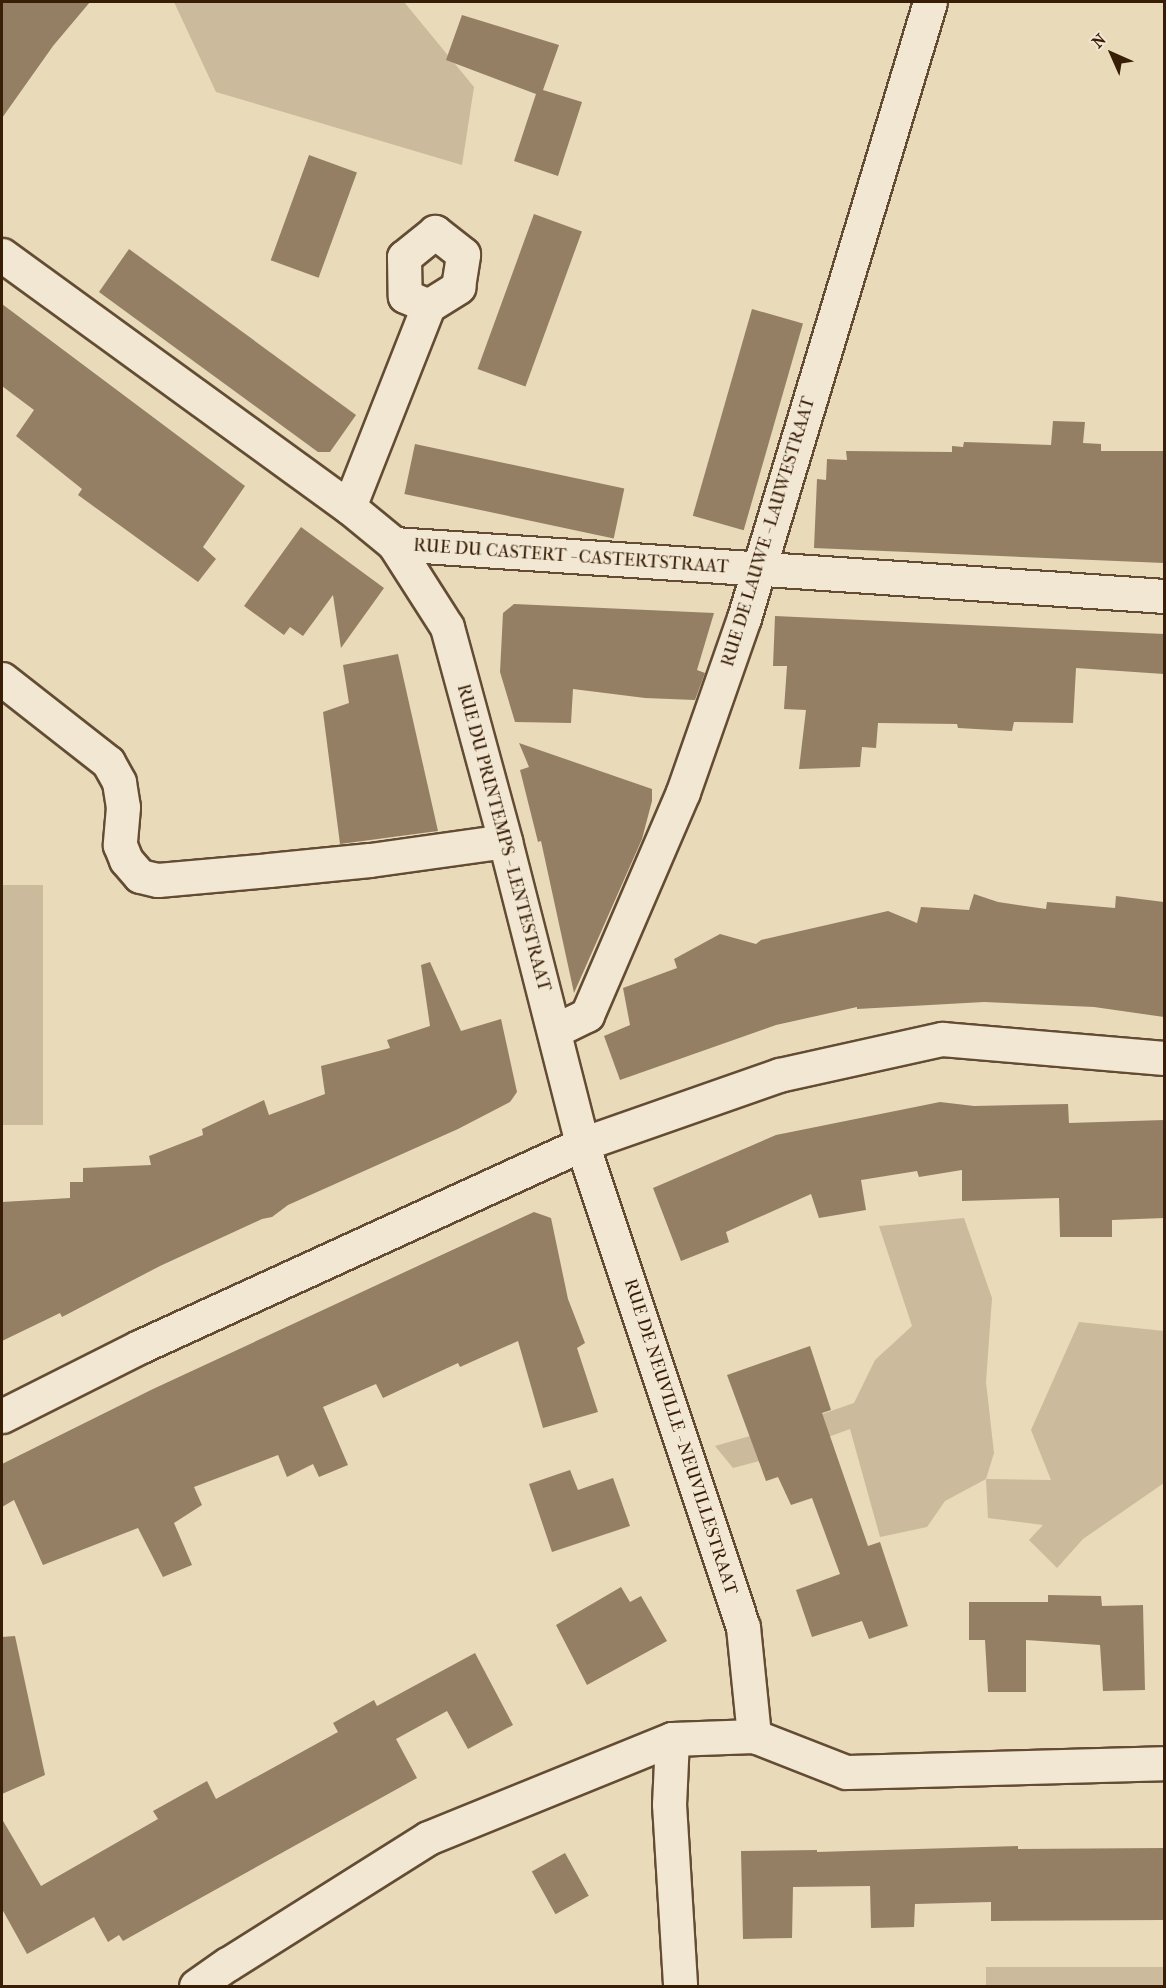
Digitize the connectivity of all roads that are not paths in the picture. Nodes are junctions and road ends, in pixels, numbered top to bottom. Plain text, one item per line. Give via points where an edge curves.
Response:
1 (930, 2) edge
2 (2, 255) edge
3 (428, 306) dead end
4 (349, 507) junction
5 (394, 544) junction
6 (759, 570) junction
7 (1164, 596) edge
8 (2, 679) edge
9 (505, 841) junction
10 (554, 1031) junction
11 (1164, 1058) edge
12 (582, 1144) junction
13 (2, 1416) edge
14 (753, 1736) junction
15 (672, 1739) junction
16 (1164, 1763) edge
17 (196, 1986) edge
18 (680, 1986) edge

1 - 6 street, RUE DE LAUWE - LAUWESTRAAT
2 - 4 street, RUE DU CASTERT - CASTERTSTRAAT
3 - 4 street
4 - 5 street, RUE DU CASTERT - CASTERTSTRAAT
5 - 6 street, RUE DU CASTERT - CASTERTSTRAAT
5 - 9 street, RUE DU PRINTEMPS - LENTESTRAAT via 447,627
6 - 7 street, RUE DU CASTERT - CASTERTSTRAAT
6 - 10 street, RUE DE LAUWE - LAUWESTRAAT via 683,792 587,1016
8 - 9 street via 108,762 119,782 123,807 120,845 126,860 140,876 158,880 269,870
9 - 10 street, RUE DU PRINTEMPS - LENTESTRAAT
10 - 12 street, RUE DU PRINTEMPS - LENTESTRAAT
11 - 12 street via 942,1040 779,1075
12 - 13 street via 139,1347
12 - 14 street, RUE DE NEUVILLE - NEUVILLESTRAAT via 743,1627
14 - 15 street
14 - 16 street via 846,1772
15 - 17 street via 428,1838
15 - 18 street via 669,1804

